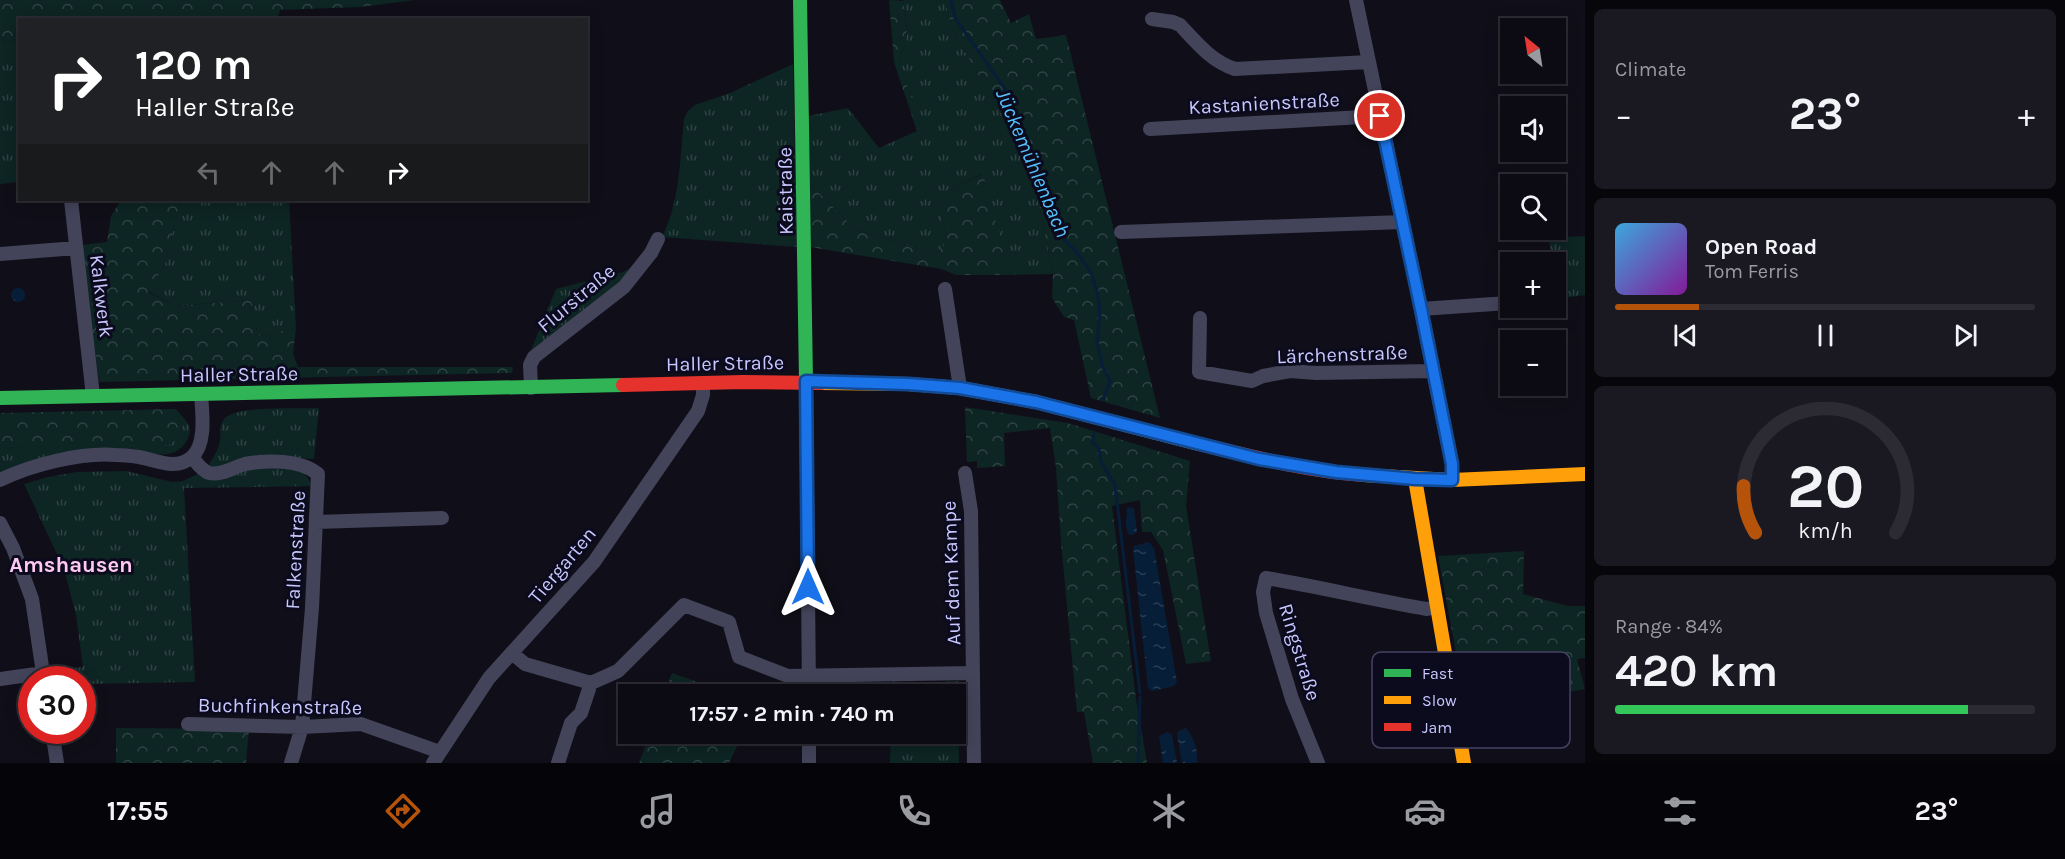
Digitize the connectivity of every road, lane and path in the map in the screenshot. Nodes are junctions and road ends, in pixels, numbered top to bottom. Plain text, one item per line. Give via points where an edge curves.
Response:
1 (800, 0) edge
2 (1356, 0) edge
3 (1152, 19) dead end
4 (1368, 62) junction
5 (1380, 116) junction
6 (1150, 129) dead end
7 (71, 201) edge
8 (1402, 222) junction
9 (1121, 232) dead end
10 (658, 239) dead end
11 (76, 248) junction
12 (0, 254) edge
13 (945, 289) dead end
14 (1500, 304) edge
15 (1421, 309) junction
16 (1200, 318) dead end
17 (1433, 371) junction
18 (806, 381) junction
19 (703, 383) junction
20 (531, 388) junction
21 (960, 388) junction
22 (201, 394) junction
23 (93, 396) junction
24 (0, 398) edge
25 (192, 457) junction
26 (965, 473) dead end
27 (1585, 474) edge
28 (1415, 479) junction
29 (0, 480) edge
30 (1452, 480) junction
31 (442, 519) dead end
32 (316, 522) junction
33 (0, 523) edge
34 (1437, 607) junction
35 (1445, 652) edge
36 (512, 653) junction
37 (43, 666) edge
38 (973, 673) junction
39 (809, 676) junction
40 (18, 678) edge
41 (0, 679) edge
42 (591, 682) junction
43 (809, 684) edge
44 (188, 724) dead end
45 (302, 727) junction
46 (54, 744) edge
47 (809, 744) edge
48 (1461, 748) edge
49 (437, 758) edge
50 (57, 763) edge
51 (291, 763) edge
52 (558, 763) edge
53 (809, 763) edge
54 (974, 763) edge
55 (1318, 763) edge
56 (1464, 763) edge

1 - 18 main road, Kaistraße
2 - 4 street
3 - 4 street via 1179,25 1211,58 1235,69
4 - 5 street
5 - 6 street, Kastanienstraße
5 - 8 street
7 - 11 street, Kalkwerk
8 - 9 street
8 - 15 street
10 - 20 street, Flurstraße via 624,287 534,357 530,365
11 - 12 street
11 - 23 street, Kalkwerk
13 - 21 street
14 - 15 street
15 - 17 street
16 - 17 street, Lärchenstraße via 1199,372 1252,381 1290,371
17 - 30 street
18 - 19 main road, Haller Straße
18 - 21 main road, Haller Straße
18 - 39 street
19 - 20 main road, Haller Straße
19 - 36 street, Tiergarten via 698,411 594,562
20 - 22 main road, Haller Straße
21 - 28 main road, Haller Straße via 1036,402 1259,459 1336,472
22 - 23 main road, Haller Straße
22 - 25 street via 201,430
23 - 24 main road, Haller Straße
25 - 29 street via 173,464 113,454 69,458 22,469
25 - 32 street, Falkenstraße via 211,473 245,464 290,462 311,468 318,474
26 - 38 street, Auf dem Kampe via 971,511
27 - 30 main road, Haller Straße
28 - 30 main road, Haller Straße
28 - 34 main road
31 - 32 street
32 - 45 street, Falkenstraße
33 - 37 street via 33,599
34 - 35 main road
34 - 55 street, Ringstraße via 1427,609 1372,600 1266,578 1266,613 1292,699
36 - 42 street via 525,664
36 - 49 street, Tiergarten via 489,678
38 - 39 street, Auf dem Kampe
38 - 54 street, Auf dem Kampe
39 - 42 street, Auf dem Kampe via 788,676 739,657 729,622 684,605 618,671
39 - 43 street
40 - 41 street
42 - 52 street via 581,713 571,723
44 - 45 street, Buchfinkenstraße
45 - 49 street, Buchfinkenstraße via 361,724
45 - 51 street, Falkenstraße
46 - 50 street
47 - 53 street
48 - 56 main road

